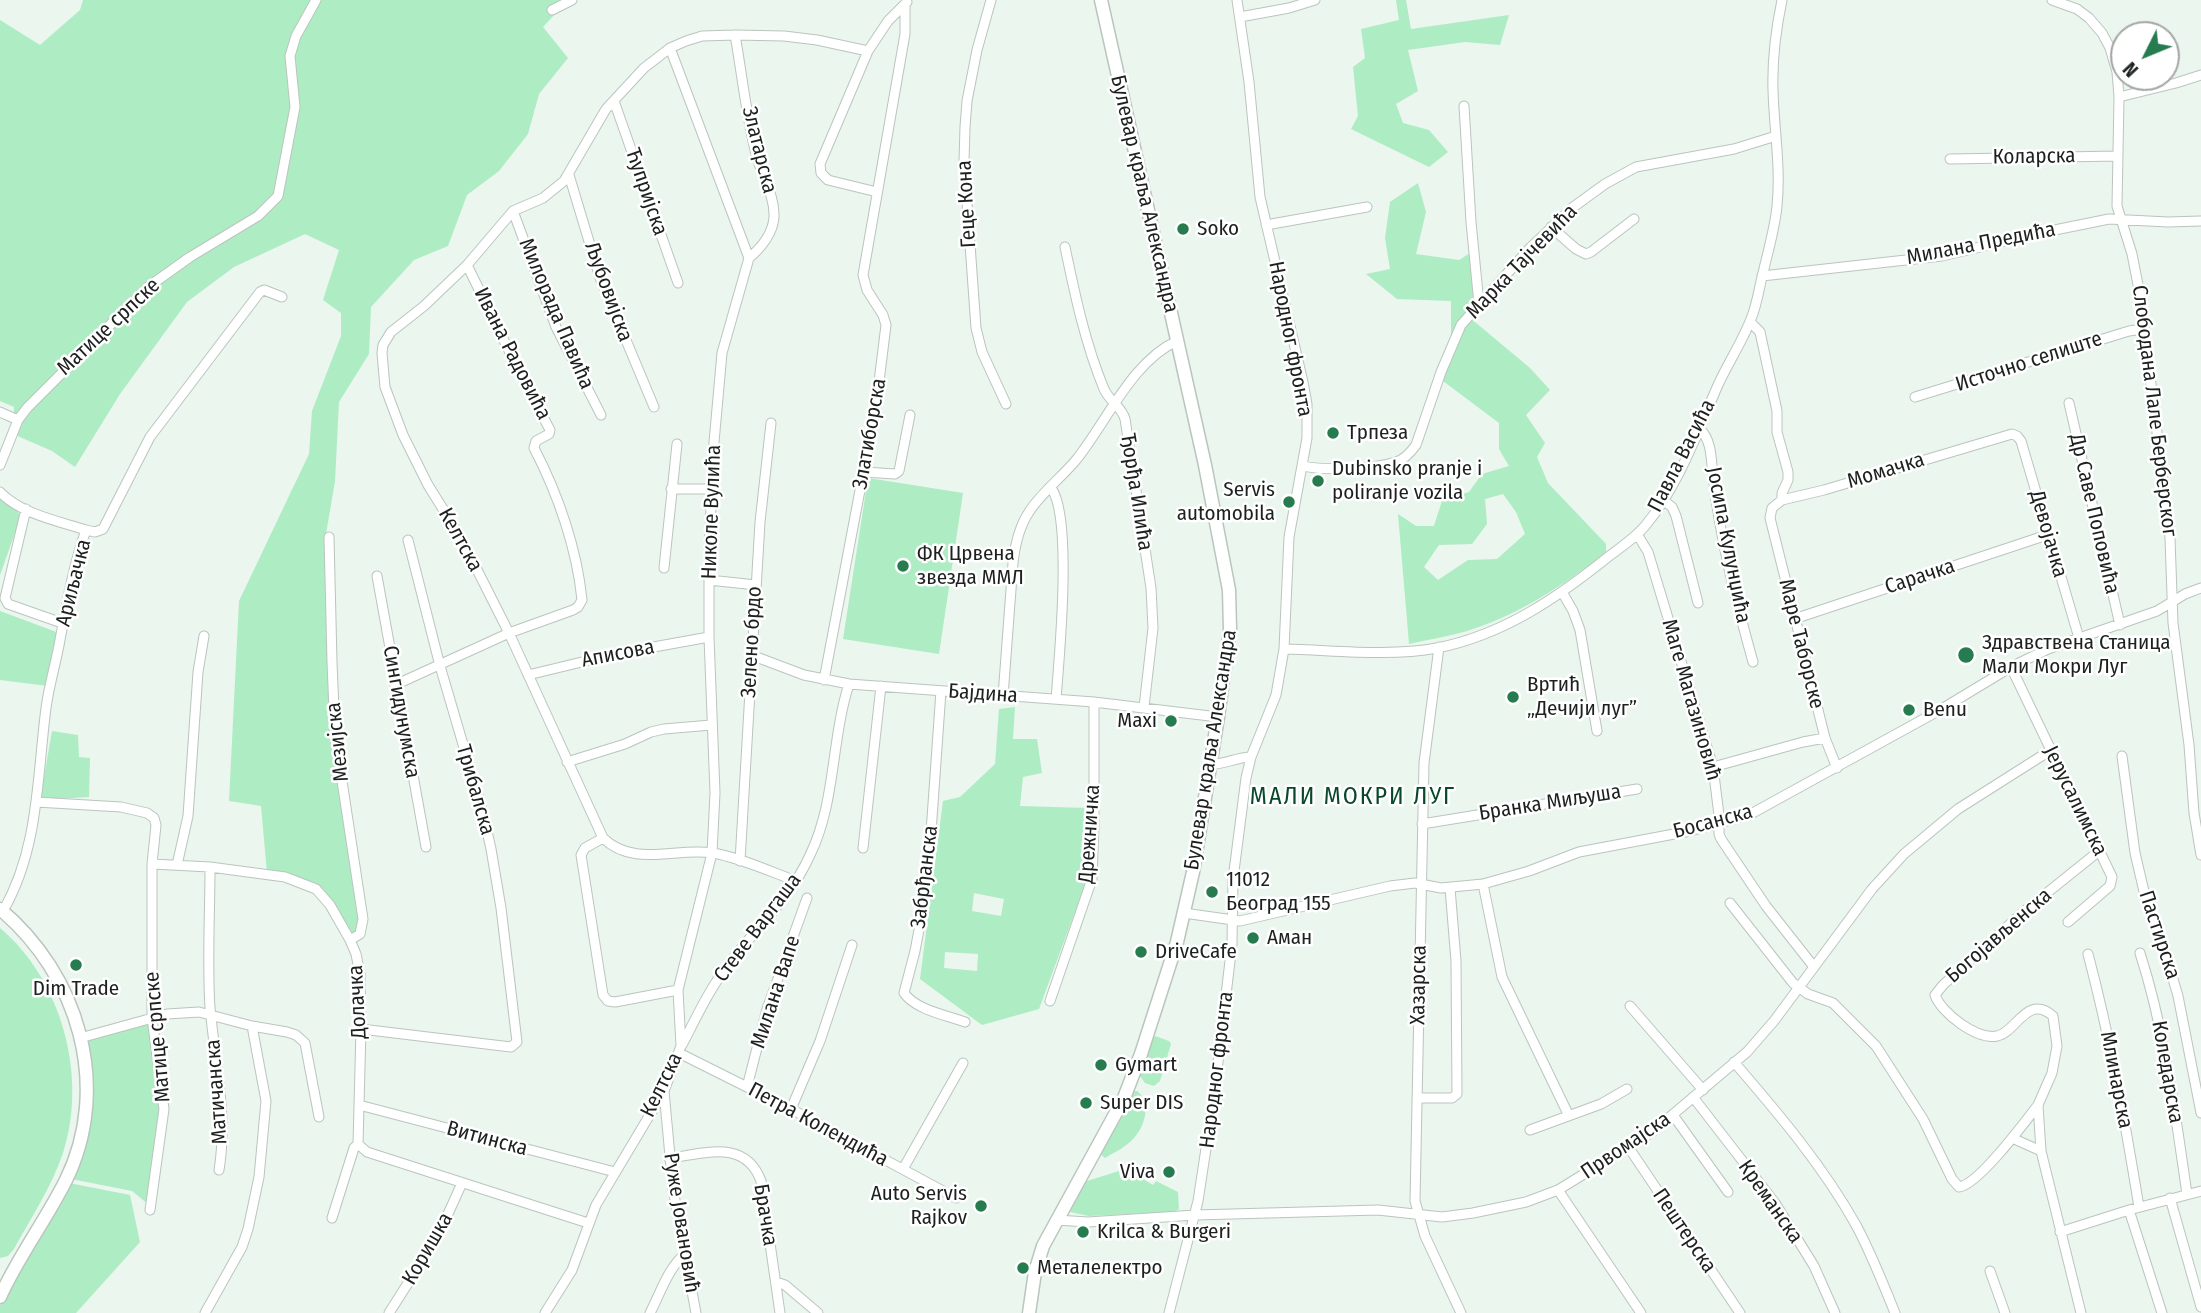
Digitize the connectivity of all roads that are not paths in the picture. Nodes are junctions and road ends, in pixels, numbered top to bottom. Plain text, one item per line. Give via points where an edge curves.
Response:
1 (316, 0) edge
2 (572, 0) edge
3 (991, 0) edge
4 (1101, 0) edge
5 (1237, 0) edge
6 (1315, 0) edge
7 (1782, 0) edge
8 (2052, 0) edge
9 (907, 3) edge
10 (552, 10) dead end
11 (1240, 17) junction
12 (735, 35) junction
13 (670, 48) junction
14 (868, 51) junction
15 (2201, 75) edge
16 (2119, 97) junction
17 (614, 101) junction
18 (1464, 106) dead end
19 (1776, 136) junction
20 (2118, 156) junction
21 (1950, 159) dead end
22 (569, 175) junction
23 (877, 192) junction
24 (1367, 207) dead end
25 (513, 212) junction
26 (1634, 219) dead end
27 (2121, 219) junction
28 (2201, 221) edge
29 (1266, 225) junction
30 (1551, 227) junction
31 (1065, 247) dead end
32 (749, 258) junction
33 (467, 265) junction
34 (1762, 276) junction
35 (678, 283) dead end
36 (282, 296) dead end
37 (1479, 304) junction
38 (1750, 322) junction
39 (2143, 328) junction
40 (1177, 341) junction
41 (1915, 397) dead end
42 (1114, 403) junction
43 (2069, 403) dead end
44 (1006, 404) dead end
45 (654, 407) dead end
46 (0, 412) edge
47 (601, 415) dead end
48 (910, 415) dead end
49 (18, 421) junction
50 (771, 423) dead end
51 (1700, 429) junction
52 (2012, 434) joint
53 (677, 444) dead end
54 (0, 465) edge
55 (1303, 466) junction
56 (864, 472) junction
57 (1051, 488) junction
58 (671, 489) junction
59 (712, 489) junction
60 (0, 492) edge
61 (1663, 500) junction
62 (1782, 500) junction
63 (26, 509) junction
64 (86, 530) junction
65 (1637, 534) junction
66 (2047, 535) junction
67 (329, 537) dead end
68 (408, 540) dead end
69 (664, 568) dead end
70 (377, 576) dead end
71 (709, 580) junction
72 (756, 585) junction
73 (2201, 588) edge
74 (1562, 592) junction
75 (1698, 603) dead end
76 (2172, 603) junction
77 (1794, 619) junction
78 (62, 624) junction
79 (2120, 625) junction
80 (509, 633) junction
81 (204, 636) dead end
82 (709, 638) junction
83 (2079, 638) junction
84 (1439, 648) junction
85 (1284, 649) junction
86 (751, 655) junction
87 (1754, 663) dead end
88 (440, 666) junction
89 (2011, 667) junction
90 (528, 674) junction
91 (824, 680) junction
92 (849, 684) junction
93 (395, 685) junction
94 (881, 686) junction
95 (941, 691) junction
96 (1003, 696) junction
97 (1056, 699) junction
98 (1094, 702) junction
99 (1144, 707) junction
100 (1218, 717) junction
101 (711, 725) junction
102 (1597, 731) dead end
103 (1825, 738) junction
104 (2051, 750) junction
105 (2122, 756) dead end
106 (1251, 757) junction
107 (567, 762) junction
108 (1210, 764) junction
109 (1713, 767) junction
110 (1837, 768) junction
111 (1637, 789) dead end
112 (36, 802) junction
113 (1422, 824) junction
114 (1718, 825) junction
115 (603, 838) junction
116 (426, 847) dead end
117 (863, 848) dead end
118 (2099, 851) junction
119 (712, 853) junction
120 (2201, 855) edge
121 (740, 861) junction
122 (152, 864) junction
123 (177, 865) junction
124 (210, 867) junction
125 (796, 881) junction
126 (1423, 884) junction
127 (1483, 884) junction
128 (1450, 888) junction
129 (807, 898) dead end
130 (1730, 903) dead end
131 (1, 910) edge
132 (1184, 913) junction
133 (1232, 921) junction
134 (2068, 922) dead end
135 (350, 940) junction
136 (852, 945) dead end
137 (2140, 953) dead end
138 (2088, 954) dead end
139 (1814, 967) junction
140 (1798, 988) junction
141 (678, 990) junction
142 (1050, 1001) dead end
143 (1630, 1006) dead end
144 (211, 1014) junction
145 (152, 1018) junction
146 (965, 1022) dead end
147 (252, 1026) junction
148 (361, 1029) junction
149 (80, 1038) junction
150 (680, 1050) junction
151 (1734, 1062) junction
152 (963, 1063) dead end
153 (747, 1087) junction
154 (1627, 1089) dead end
155 (1703, 1090) junction
156 (664, 1091) junction
157 (1693, 1097) junction
158 (1417, 1098) junction
159 (359, 1105) junction
160 (2038, 1105) junction
161 (791, 1109) junction
162 (2201, 1113) edge
163 (1673, 1115) junction
164 (1569, 1116) junction
165 (320, 1117) dead end
166 (1530, 1130) dead end
167 (2012, 1138) junction
168 (358, 1144) junction
169 (1629, 1148) junction
170 (2041, 1151) junction
171 (669, 1158) junction
172 (903, 1169) junction
173 (219, 1170) dead end
174 (615, 1172) junction
175 (462, 1183) junction
176 (1558, 1190) junction
177 (2201, 1191) edge
178 (1728, 1192) dead end
179 (2187, 1194) junction
180 (956, 1198) dead end
181 (2170, 1198) junction
182 (2134, 1208) junction
183 (150, 1210) dead end
184 (1195, 1215) junction
185 (1418, 1215) junction
186 (332, 1218) dead end
187 (1056, 1220) junction
188 (588, 1223) junction
189 (2060, 1231) junction
190 (685, 1255) junction
191 (19, 1263) junction
192 (0, 1269) edge
193 (1990, 1271) dead end
194 (776, 1282) junction
195 (1, 1289) edge
196 (2201, 1307) edge
197 (205, 1313) edge
198 (389, 1313) edge
199 (545, 1313) edge
200 (650, 1313) edge
201 (696, 1313) edge
202 (780, 1313) edge
203 (818, 1313) edge
204 (1029, 1313) edge
205 (1169, 1313) edge
206 (1461, 1313) edge
207 (1641, 1313) edge
208 (1740, 1313) edge
209 (1835, 1313) edge
210 (1895, 1313) edge
211 (2005, 1313) edge
212 (2081, 1313) edge
213 (2162, 1313) edge

1 - 49 street, Матице српске via 290,56 295,107 278,196 258,216 148,287 38,395
2 - 10 street
3 - 44 street, Геце Кона via 967,101 964,161 976,328
4 - 40 main road, Булевар краља Александра
5 - 11 street, Народног фронта
6 - 11 street
7 - 19 street, Павла Васића via 1773,81
8 - 16 street, Слободана Лале Берберског via 2082,12 2102,33 2115,61
9 - 14 street, Златиборска
9 - 23 street, Златиборска
11 - 29 street, Народног фронта
12 - 13 street via 702,36
12 - 14 street via 817,40
12 - 32 street, Златарска via 756,155 774,213 768,235
13 - 17 street
13 - 32 street
14 - 23 street, Златиборска via 820,169 828,180
15 - 16 street
16 - 20 street, Слободана Лале Берберског
17 - 22 street
17 - 35 street, Ћупријска
18 - 37 street
19 - 30 street, Марка Тајчевића via 1734,149 1636,167 1605,184
19 - 34 street, Павла Васића via 1777,208
20 - 21 street, Коларска
20 - 27 street, Слободана Лале Берберског
22 - 25 street via 552,192
22 - 45 street, Љубовијска via 600,278
23 - 56 street, Златиборска via 863,275 886,325
24 - 29 street
25 - 33 street, Келтска
25 - 47 street, Милорада Павића via 556,327
26 - 30 street via 1586,254
27 - 28 street, Милана Предића
27 - 34 street, Милана Предића via 1942,256
27 - 39 street, Слободана Лале Берберског via 2137,277
29 - 55 street, Народног фронта via 1307,404
30 - 37 street, Марка Тајчевића
31 - 42 street, Ђорђа Илића via 1091,351 1104,390
32 - 59 street, Николе Вулића via 722,352
33 - 80 street, Келтска via 387,337 383,374 413,455
33 - 80 street, Ивана Радовића via 550,430 534,448 565,522 582,597 573,610
34 - 38 street, Павла Васића
36 - 64 street, Ариљачка via 260,292 150,437 103,528
37 - 55 street, Марка Тајчевића via 1456,334 1411,452 1397,462 1370,466 1326,470
38 - 51 street, Павла Васића
38 - 62 street via 1760,332 1788,472
39 - 41 street, Источно селиште
39 - 76 street, Слободана Лале Берберског via 2170,538
40 - 42 street via 1156,354
40 - 100 main road, Булевар краља Александра via 1230,598
42 - 57 street via 1086,447
42 - 99 street, Ђорђа Илића via 1125,419 1151,588 1153,628
43 - 79 street, Др Саве Поповића
46 - 49 street
48 - 56 street via 899,471
49 - 54 street, Матице српске
50 - 72 street, Зелено брдо
51 - 61 street, Павла Васића
51 - 87 street, Јосипа Кулунџића via 1708,442 1717,517
52 - 62 street, Момачка
52 - 66 street, Девојачка via 2021,441
53 - 58 street
55 - 85 street, Народног фронта via 1289,537
56 - 91 street, Златиборска
57 - 96 street via 1028,513 1015,550
57 - 97 street via 1058,501 1063,569
58 - 59 street
58 - 69 street
59 - 71 street, Николе Вулића
60 - 63 street
61 - 65 street, Павла Васића
61 - 75 street via 1676,516
62 - 77 street, Маре Таборске via 1772,508 1770,518
63 - 64 street
63 - 78 street via 5,598 8,604
64 - 78 street, Ариљачка
65 - 74 street, Павла Васића
65 - 109 street, Маге Магазиновић via 1648,552
66 - 77 street, Сарачка
66 - 83 street, Девојачка
67 - 135 street, Мезијска via 335,735 363,919 360,934
68 - 88 street, Трибалска
70 - 93 street, Сингидунумска
71 - 72 street
71 - 82 street, Николе Вулића
72 - 86 street, Зелено брдо
73 - 76 street, Босанска
74 - 84 street, Павла Васића via 1512,623
74 - 102 street via 1580,630
76 - 79 street, Босанска
76 - 120 street, Слободана Лале Берберског
77 - 103 street, Маре Таборске
78 - 112 street, Ариљачка via 46,707
79 - 83 street, Босанска
80 - 88 street
80 - 90 street, Келтска
81 - 123 street via 188,816
82 - 90 street, Аписова
82 - 101 street, Николе Вулића
83 - 89 street, Босанска
84 - 85 street, Павла Васића via 1382,652
84 - 113 street, Хазарска via 1424,763
85 - 106 street, Народног фронта via 1276,695
86 - 91 street, Бајдина
86 - 121 street, Зелено брдо
88 - 93 street
88 - 148 street, Трибалска via 491,849 516,1045
89 - 104 street, Јерусалимска
89 - 110 street, Босанска
90 - 107 street, Келтска
91 - 92 street, Бајдина
92 - 94 street, Бајдина
92 - 125 street, Стеве Варгаша via 819,836
93 - 116 street, Сингидунумска
94 - 95 street, Бајдина
94 - 117 street
95 - 96 street, Бајдина
95 - 146 street, Забрђанска via 919,935 904,993
96 - 97 street, Бајдина
97 - 98 street, Бајдина
98 - 99 street, Бајдина
98 - 142 street, Дрежничка via 1092,879
99 - 100 street, Бајдина
100 - 108 main road, Булевар краља Александра
101 - 107 street via 651,732
101 - 119 street, Николе Вулића
103 - 109 street
103 - 110 street, Маре Таборске
104 - 118 street, Јерусалимска
104 - 139 street, Првомајска via 1958,809 1910,847
105 - 162 street, Пастирска via 2138,868 2178,996
106 - 108 street
106 - 133 street, Народног фронта via 1238,829
107 - 115 street, Келтска
108 - 132 main road, Булевар краља Александра
109 - 114 street, Маге Магазиновић
110 - 114 street, Босанска via 1760,810
111 - 113 street, Бранка Миљуша
112 - 122 street via 147,813 156,825
112 - 131 street, Ариљачка via 24,864
113 - 126 street, Хазарска
114 - 127 street, Босанска via 1580,852
114 - 139 street, Маге Магазиновић via 1725,847
115 - 119 street via 641,855
115 - 141 street via 581,855 603,995 615,1002
118 - 134 street, Јерусалимска via 2112,882
118 - 160 street, Богојављенска via 2022,913 1936,993 1938,1002 1965,1027 1993,1037 2030,1011 2048,1012 2054,1019 2057,1046 2052,1073
119 - 121 street
119 - 141 street, Николе Вулића
121 - 125 street
122 - 123 street, Долачка
122 - 145 street, Матице српске
123 - 124 street, Долачка
124 - 135 street, Долачка via 285,877 309,885 330,905
124 - 144 street, Матичанска
125 - 150 street, Стеве Варгаша via 716,981
126 - 128 street, Босанска
126 - 133 street, Босанска via 1390,886
126 - 158 street, Хазарска
127 - 128 street, Босанска
127 - 164 street via 1502,977
128 - 158 street via 1456,961 1457,1094
129 - 153 street, Милана Вапе via 770,1000
130 - 140 street
131 - 149 main road via 37,946 59,978
132 - 133 street, Босанска
132 - 187 main road, Булевар краља Александра via 1132,1079
133 - 184 street, Народног фронта via 1226,1006
135 - 148 street, Долачка via 360,974
136 - 161 street
137 - 179 street, Коледарска via 2164,1045
138 - 182 street, Млинарска via 2126,1129
139 - 140 street, Првомајска
140 - 151 street, Првомајска via 1756,1043
140 - 167 street via 1833,1003 1876,1046 1959,1187 1981,1172
141 - 150 street, Келтска
143 - 155 street
144 - 145 street, Матичанска via 178,1012
144 - 147 street, Матичанска
144 - 173 street, Матичанска via 221,1092
145 - 149 street, Матичанска
145 - 183 street, Матице српске via 164,1109
147 - 165 street, Матичанска via 296,1035 305,1043
147 - 197 street via 266,1116 259,1177 242,1247
148 - 159 street, Долачка
149 - 191 main road via 86,1089 78,1147 66,1180
150 - 153 street, Петра Колендића
150 - 156 street, Келтска
151 - 155 street, Првомајска
151 - 210 street via 1840,1198
152 - 172 street
153 - 161 street, Петра Колендића
154 - 164 street
155 - 157 street, Првомајска
156 - 171 street, Руже Јовановић
156 - 174 street, Келтска
157 - 163 street, Првомајска
157 - 209 street, Креманска via 1781,1212 1814,1266
158 - 185 street, Хазарска
159 - 168 street, Долачка
159 - 174 street, Витинска
160 - 167 street
160 - 170 street
161 - 172 street, Петра Колендића
163 - 169 street, Првомајска
163 - 178 street
164 - 166 street
167 - 170 street
168 - 175 street via 367,1152
168 - 186 street, Долачка
169 - 176 street, Првомајска
169 - 208 street, Пештерска
170 - 189 street
171 - 190 street, Руже Јовановић
171 - 194 street, Брачка via 727,1152 750,1162 761,1181
172 - 180 street, Петра Колендића
174 - 188 street, Келтска
175 - 188 street
175 - 198 street, Коришка via 438,1236
176 - 185 street, Првомајска via 1473,1213
176 - 207 street
177 - 179 street
179 - 181 street
181 - 182 street
181 - 196 street
182 - 189 street
182 - 213 street, Млинарска
184 - 185 street, Првомајска via 1378,1210
184 - 187 street, Првомајска
184 - 205 street, Народног фронта
185 - 206 street, Хазарска
187 - 204 main road, Булевар краља Александра via 1036,1264
188 - 199 street, Келтска via 572,1270
189 - 212 street
190 - 200 street
190 - 201 street, Руже Јовановић
191 - 192 main road
191 - 195 main road
193 - 211 street
194 - 202 street, Брачка
194 - 203 street

